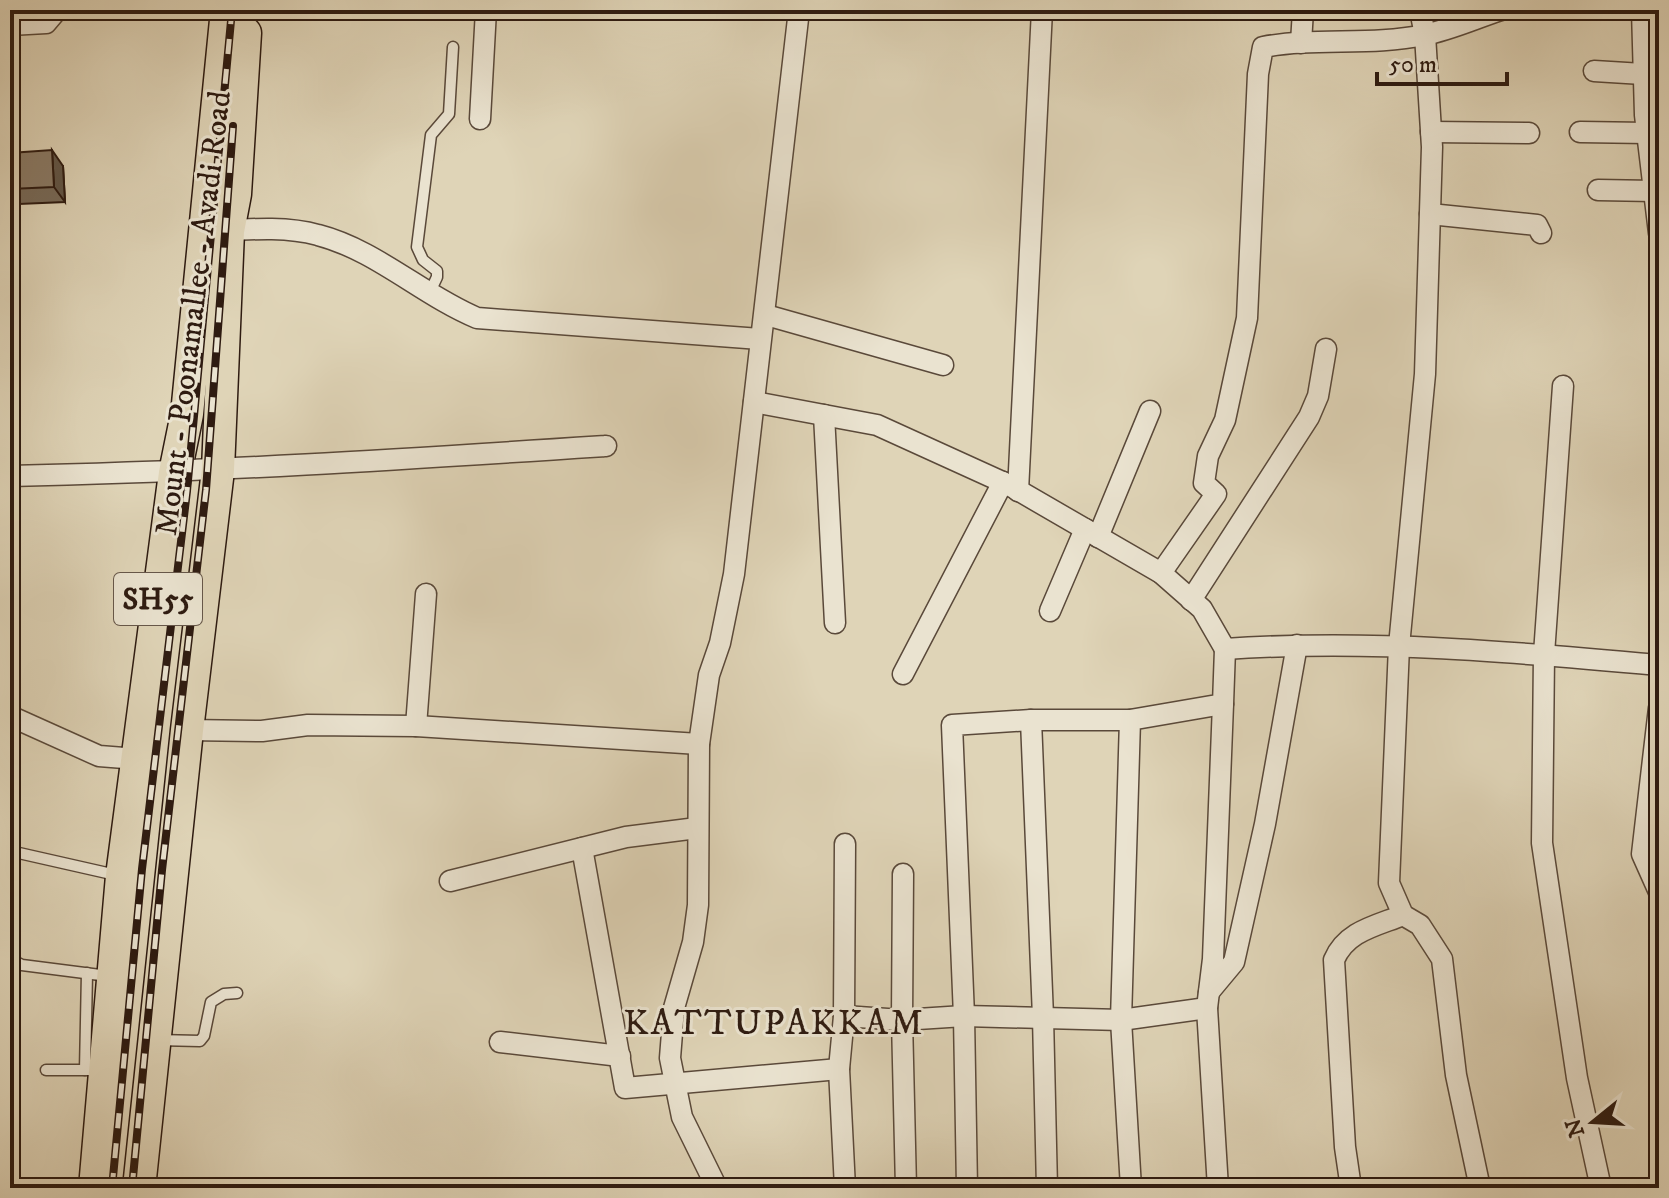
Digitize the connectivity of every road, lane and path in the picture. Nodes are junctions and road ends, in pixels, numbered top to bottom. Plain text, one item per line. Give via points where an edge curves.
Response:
1 (57, 10) edge
2 (227, 10) edge
3 (247, 10) edge
4 (486, 10) edge
5 (799, 10) edge
6 (1042, 10) edge
7 (1303, 10) edge
8 (1420, 10) edge
9 (1501, 10) edge
10 (1642, 10) edge
11 (10, 25) edge
12 (1425, 35) junction
13 (1301, 43) junction
14 (453, 47) dead end
15 (1594, 71) dead end
16 (1651, 74) edge
17 (480, 119) dead end
18 (1431, 132) junction
19 (1580, 132) dead end
20 (1529, 133) dead end
21 (1647, 133) junction
22 (1598, 190) dead end
23 (1656, 203) edge
24 (1430, 214) junction
25 (216, 231) junction
26 (1541, 233) dead end
27 (1659, 233) edge
28 (429, 294) junction
29 (766, 315) junction
30 (760, 339) junction
31 (1326, 349) dead end
32 (943, 365) dead end
33 (1563, 386) dead end
34 (754, 402) junction
35 (1150, 411) dead end
36 (824, 415) junction
37 (606, 446) dead end
38 (218, 470) junction
39 (175, 473) junction
40 (10, 476) edge
41 (1010, 486) junction
42 (1092, 533) junction
43 (1161, 573) junction
44 (426, 594) dead end
45 (1191, 600) junction
46 (1050, 611) dead end
47 (835, 623) dead end
48 (1297, 645) junction
49 (1399, 646) junction
50 (1225, 649) junction
51 (1544, 654) junction
52 (1659, 665) edge
53 (903, 674) dead end
54 (1223, 704) junction
55 (1659, 708) edge
56 (10, 716) edge
57 (1031, 720) junction
58 (1130, 720) junction
59 (416, 726) junction
60 (187, 730) junction
61 (699, 744) junction
62 (137, 759) junction
63 (697, 828) junction
64 (845, 844) dead end
65 (582, 848) junction
66 (10, 851) edge
67 (903, 874) dead end
68 (122, 876) junction
69 (450, 881) dead end
70 (1659, 892) edge
71 (1403, 915) junction
72 (10, 959) edge
73 (101, 975) junction
74 (237, 993) dead end
75 (1208, 1000) junction
76 (844, 1016) junction
77 (964, 1016) junction
78 (1043, 1017) junction
79 (902, 1020) junction
80 (1121, 1020) junction
81 (155, 1040) junction
82 (500, 1042) dead end
83 (620, 1056) junction
84 (839, 1069) junction
85 (46, 1070) dead end
86 (95, 1070) junction
87 (674, 1083) junction
88 (95, 1188) edge
89 (139, 1188) edge
90 (717, 1188) edge
91 (845, 1188) edge
92 (906, 1188) edge
93 (967, 1188) edge
94 (1047, 1188) edge
95 (1131, 1188) edge
96 (1218, 1188) edge
97 (1351, 1188) edge
98 (1480, 1188) edge
99 (1601, 1188) edge

1 - 11 street via 46,23
2 - 25 main road, Mount - Poonamallee - Avadi Road / SH55
3 - 25 main road, Mount - Poonamallee - Avadi Road / SH55 via 235,194
4 - 17 street
5 - 29 street
6 - 41 street
7 - 13 street
8 - 12 street
9 - 12 street
10 - 16 street
12 - 13 street
12 - 18 street
13 - 43 street via 1263,47 1247,318 1225,420 1208,456 1204,483 1216,494
14 - 28 lane via 449,114 431,135 417,247 437,271
15 - 16 street
16 - 21 street
18 - 20 street
18 - 24 street
19 - 21 street
21 - 23 street
22 - 23 street
23 - 27 street
24 - 26 street via 1537,225
24 - 49 street via 1425,374
25 - 28 street via 319,235 370,257
25 - 38 main road, Mount - Poonamallee - Avadi Road / SH55
25 - 39 main road, Mount - Poonamallee - Avadi Road / SH55
28 - 30 street via 477,318
29 - 30 street
29 - 32 street
30 - 34 street
31 - 45 street via 1309,417
33 - 51 street
34 - 36 street
34 - 61 street via 734,574 709,675
35 - 42 street
36 - 41 street via 877,425
36 - 47 street
37 - 38 street
38 - 39 street
38 - 60 main road, Mount - Poonamallee - Avadi Road / SH55
39 - 40 street
39 - 62 main road, Mount - Poonamallee - Avadi Road / SH55
41 - 42 street
41 - 53 street
42 - 43 street
42 - 46 street
43 - 45 street
44 - 59 street
45 - 50 street
48 - 49 street
48 - 50 street
48 - 75 street via 1234,962
49 - 51 street
49 - 71 street via 1389,883
50 - 54 street
51 - 52 street
51 - 99 street via 1542,843 1577,1078
54 - 58 street
54 - 75 street
55 - 70 street via 1642,854
56 - 62 street via 99,756
57 - 58 street
57 - 77 street via 952,725
57 - 78 street
58 - 80 street
59 - 60 street
59 - 61 street
60 - 81 main road, Mount - Poonamallee - Avadi Road / SH55
61 - 63 street
62 - 68 main road, Mount - Poonamallee - Avadi Road / SH55
63 - 65 street
63 - 87 street via 698,905 674,1008
64 - 76 street
65 - 69 street
65 - 83 street
66 - 68 lane
67 - 79 street
68 - 73 main road, Mount - Poonamallee - Avadi Road / SH55
71 - 97 street via 1349,937 1334,960
71 - 98 street via 1420,925 1442,959 1456,1075
72 - 73 lane
73 - 86 main road, Mount - Poonamallee - Avadi Road / SH55
74 - 81 lane via 211,1002 200,1041
75 - 80 street
75 - 96 street
76 - 79 street
76 - 84 street
77 - 78 street
77 - 79 street
77 - 93 street
78 - 80 street
78 - 94 street
79 - 92 street
80 - 95 street
81 - 89 main road, Mount - Poonamallee - Avadi Road / SH55
82 - 83 street
83 - 87 street via 625,1088
84 - 87 street
84 - 91 street
85 - 86 lane
86 - 88 main road, Mount - Poonamallee - Avadi Road / SH55
87 - 90 street via 682,1117

